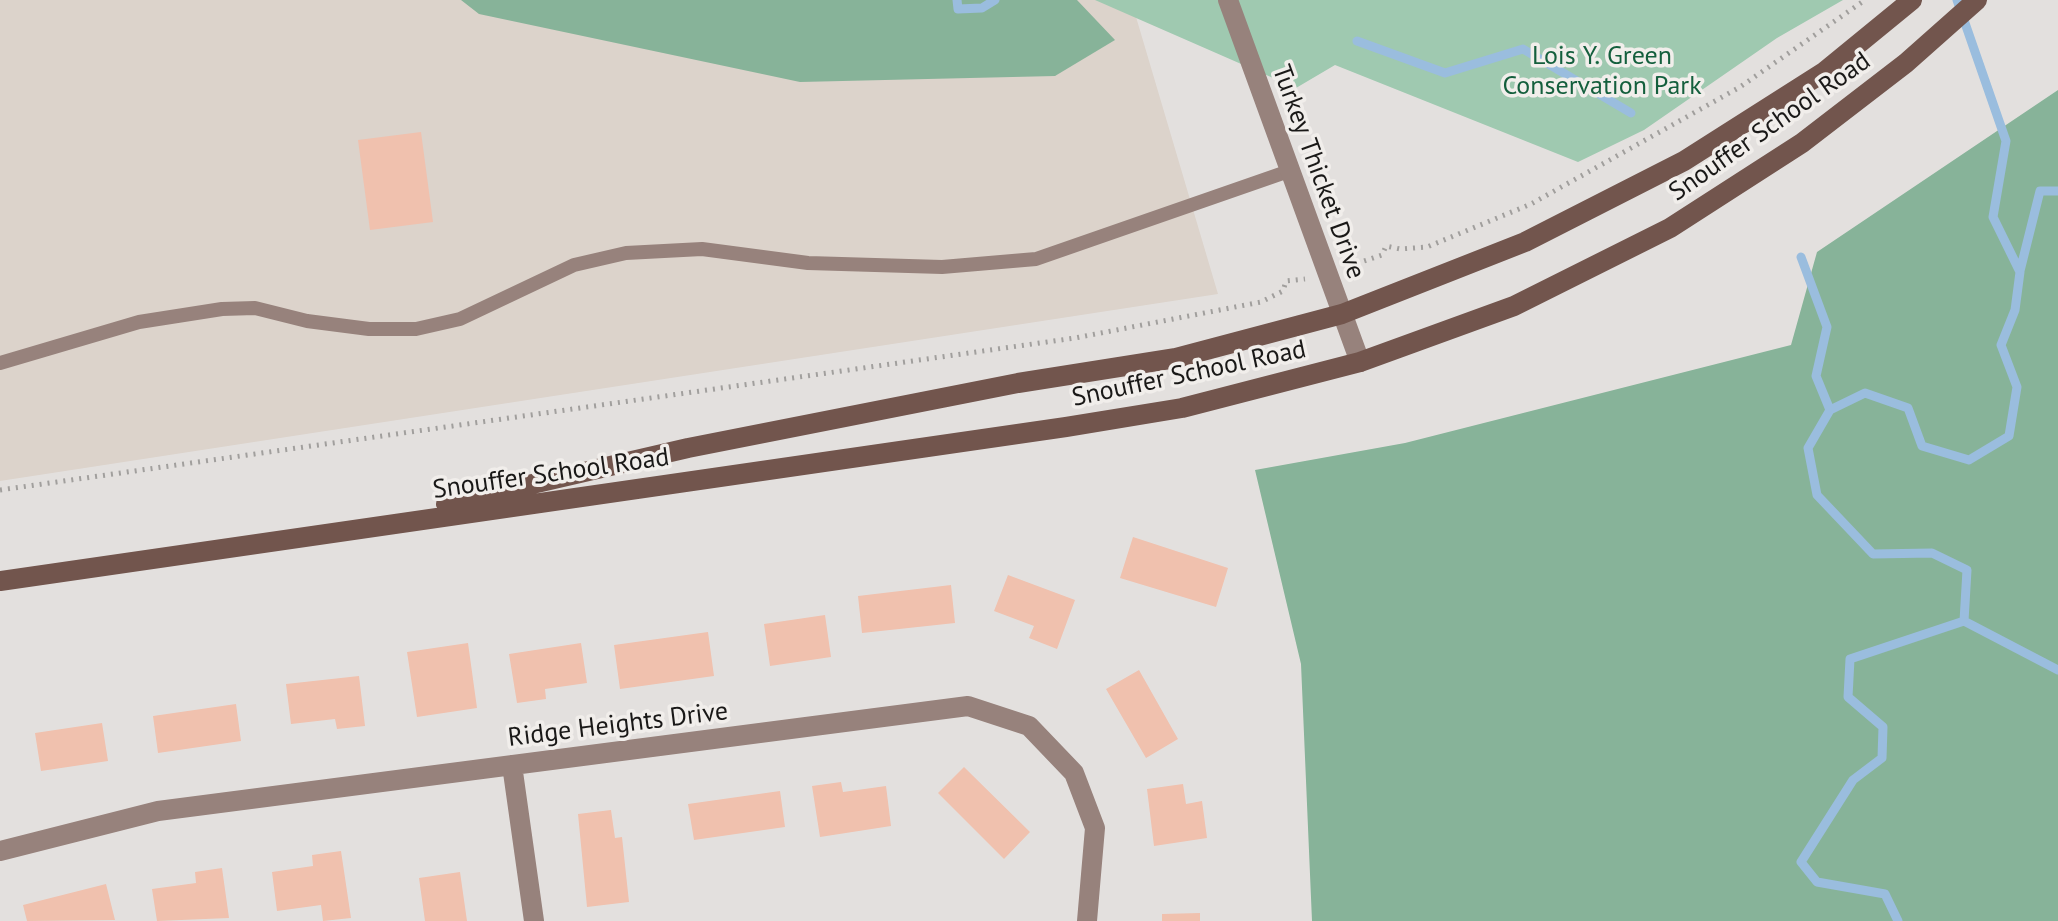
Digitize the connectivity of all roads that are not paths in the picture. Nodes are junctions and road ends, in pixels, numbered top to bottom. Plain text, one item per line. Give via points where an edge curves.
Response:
1 (1228, 0) edge
2 (1977, 0) edge
3 (1905, 7) edge
4 (1289, 171) junction
5 (1342, 314) junction
6 (1360, 362) junction
7 (0, 363) edge
8 (313, 534) junction
9 (0, 581) edge
10 (512, 765) junction
11 (0, 851) edge
12 (534, 921) edge
13 (1087, 921) edge

1 - 4 street, Turkey Thicket Drive
2 - 6 main road, Snouffer School Road via 1906,63 1780,159 1670,228 1514,306
3 - 5 main road, Snouffer School Road via 1824,72 1684,161 1525,242
4 - 5 street, Turkey Thicket Drive
4 - 7 lane via 1036,259 942,267 808,263 702,249 626,253 574,265 460,319 416,329 369,329 255,308 222,309 139,322
5 - 6 street, Turkey Thicket Drive
5 - 8 main road, Snouffer School Road via 1176,358 1018,383 688,448
6 - 8 main road, Snouffer School Road via 1182,408
8 - 9 main road, Snouffer School Road
10 - 11 street, Ridge Heights Drive via 158,811
10 - 12 street
10 - 13 street, Ridge Heights Drive via 968,706 1029,726 1074,773 1095,828

